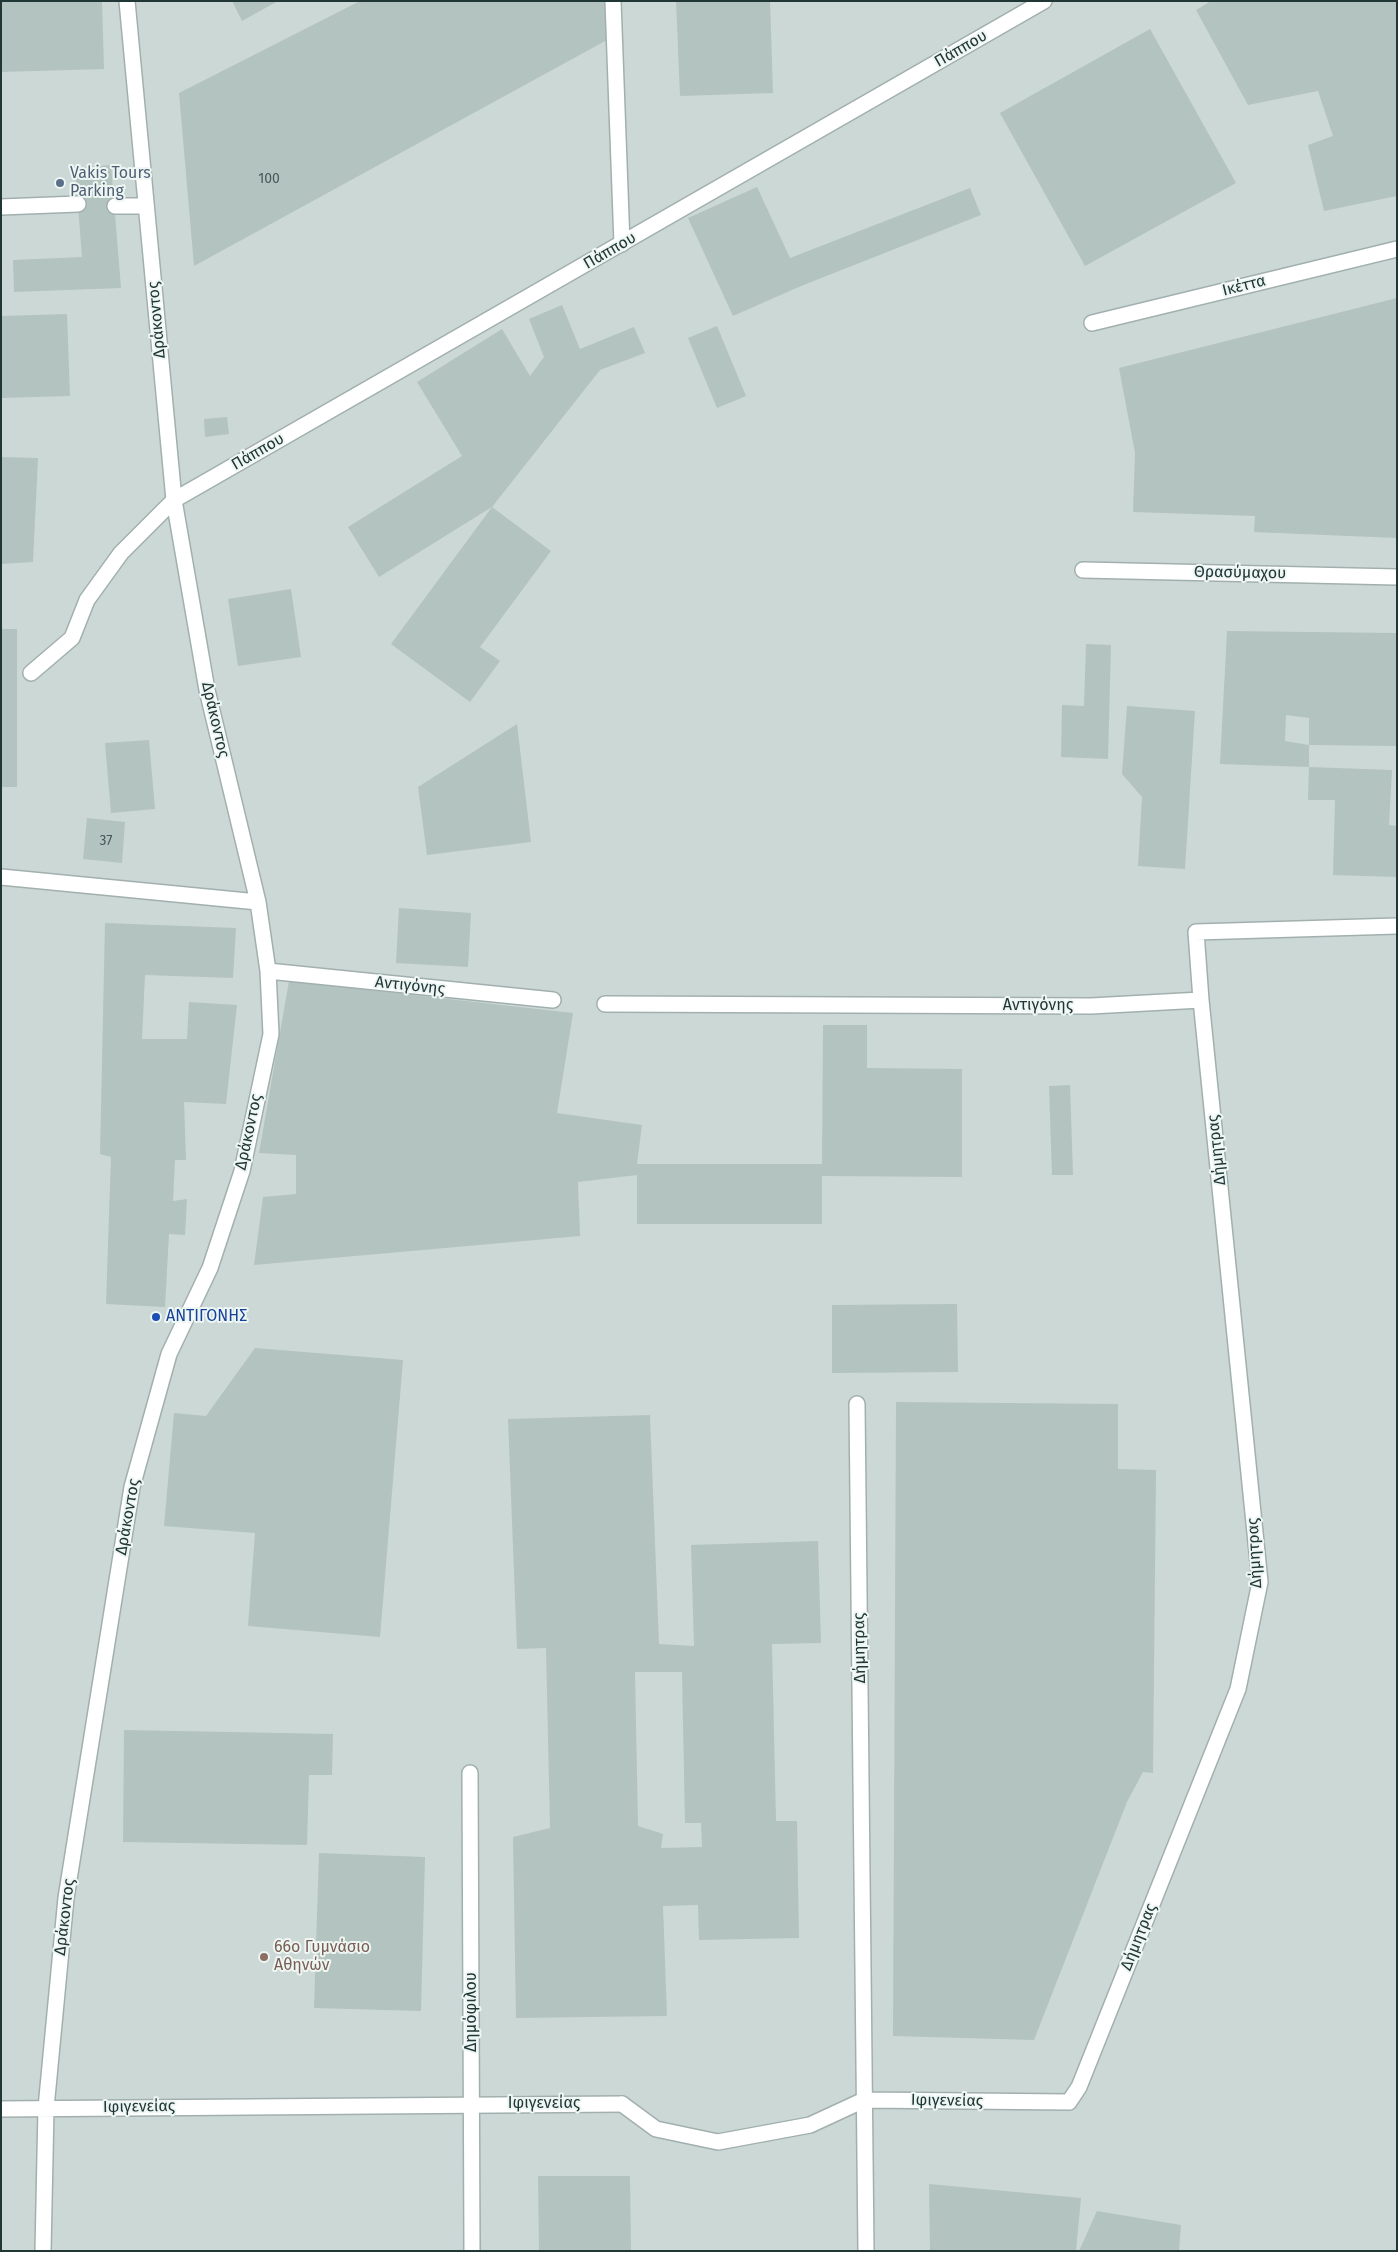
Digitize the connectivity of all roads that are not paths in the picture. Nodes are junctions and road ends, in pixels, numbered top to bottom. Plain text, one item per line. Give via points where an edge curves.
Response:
1 (127, 1) edge
2 (613, 1) edge
3 (1044, 1) edge
4 (78, 204) dead end
5 (115, 206) dead end
6 (146, 206) junction
7 (1, 207) edge
8 (622, 244) junction
9 (1397, 249) edge
10 (1092, 323) dead end
11 (174, 500) junction
12 (1084, 570) dead end
13 (1397, 577) edge
14 (31, 673) dead end
15 (1, 877) edge
16 (258, 902) junction
17 (1397, 926) edge
18 (268, 971) junction
19 (553, 1000) dead end
20 (1201, 1000) junction
21 (605, 1004) dead end
22 (857, 1404) dead end
23 (470, 1773) dead end
24 (864, 2100) junction
25 (1069, 2102) joint
26 (473, 2104) junction
27 (1, 2108) edge
28 (46, 2108) junction
29 (42, 2251) edge
30 (472, 2251) edge
31 (866, 2251) edge

1 - 6 street, Δράκοντος
2 - 8 street
3 - 8 street, Πάππου
4 - 7 street
5 - 6 street
6 - 11 street, Δράκοντος
8 - 11 street, Πάππου
9 - 10 street, Ικέττα
11 - 14 street, Πάππου via 121,553 88,600 72,638
11 - 16 street, Δράκοντος via 207,690
12 - 13 street, Θρασύμαχου
15 - 16 street
16 - 18 street, Δράκοντος
17 - 20 street via 1196,932
18 - 19 street, Αντιγόνης
18 - 28 street, Δράκοντος via 271,1034 242,1171 210,1268 169,1354 132,1487 66,1898
20 - 21 street, Αντιγόνης via 1091,1006
20 - 25 street, Δήμητρας via 1260,1582 1238,1689 1079,2087
22 - 24 street, Δήμητρας
23 - 26 street, Δημόφιλου
24 - 25 street, Ιφιγενείας
24 - 26 street, Ιφιγενείας via 810,2125 718,2142 656,2129 622,2104
24 - 31 street, Δήμητρας
26 - 28 street, Ιφιγενείας
26 - 30 street, Δημόφιλου
27 - 28 street, Ιφιγενείας
28 - 29 street, Δράκοντος

